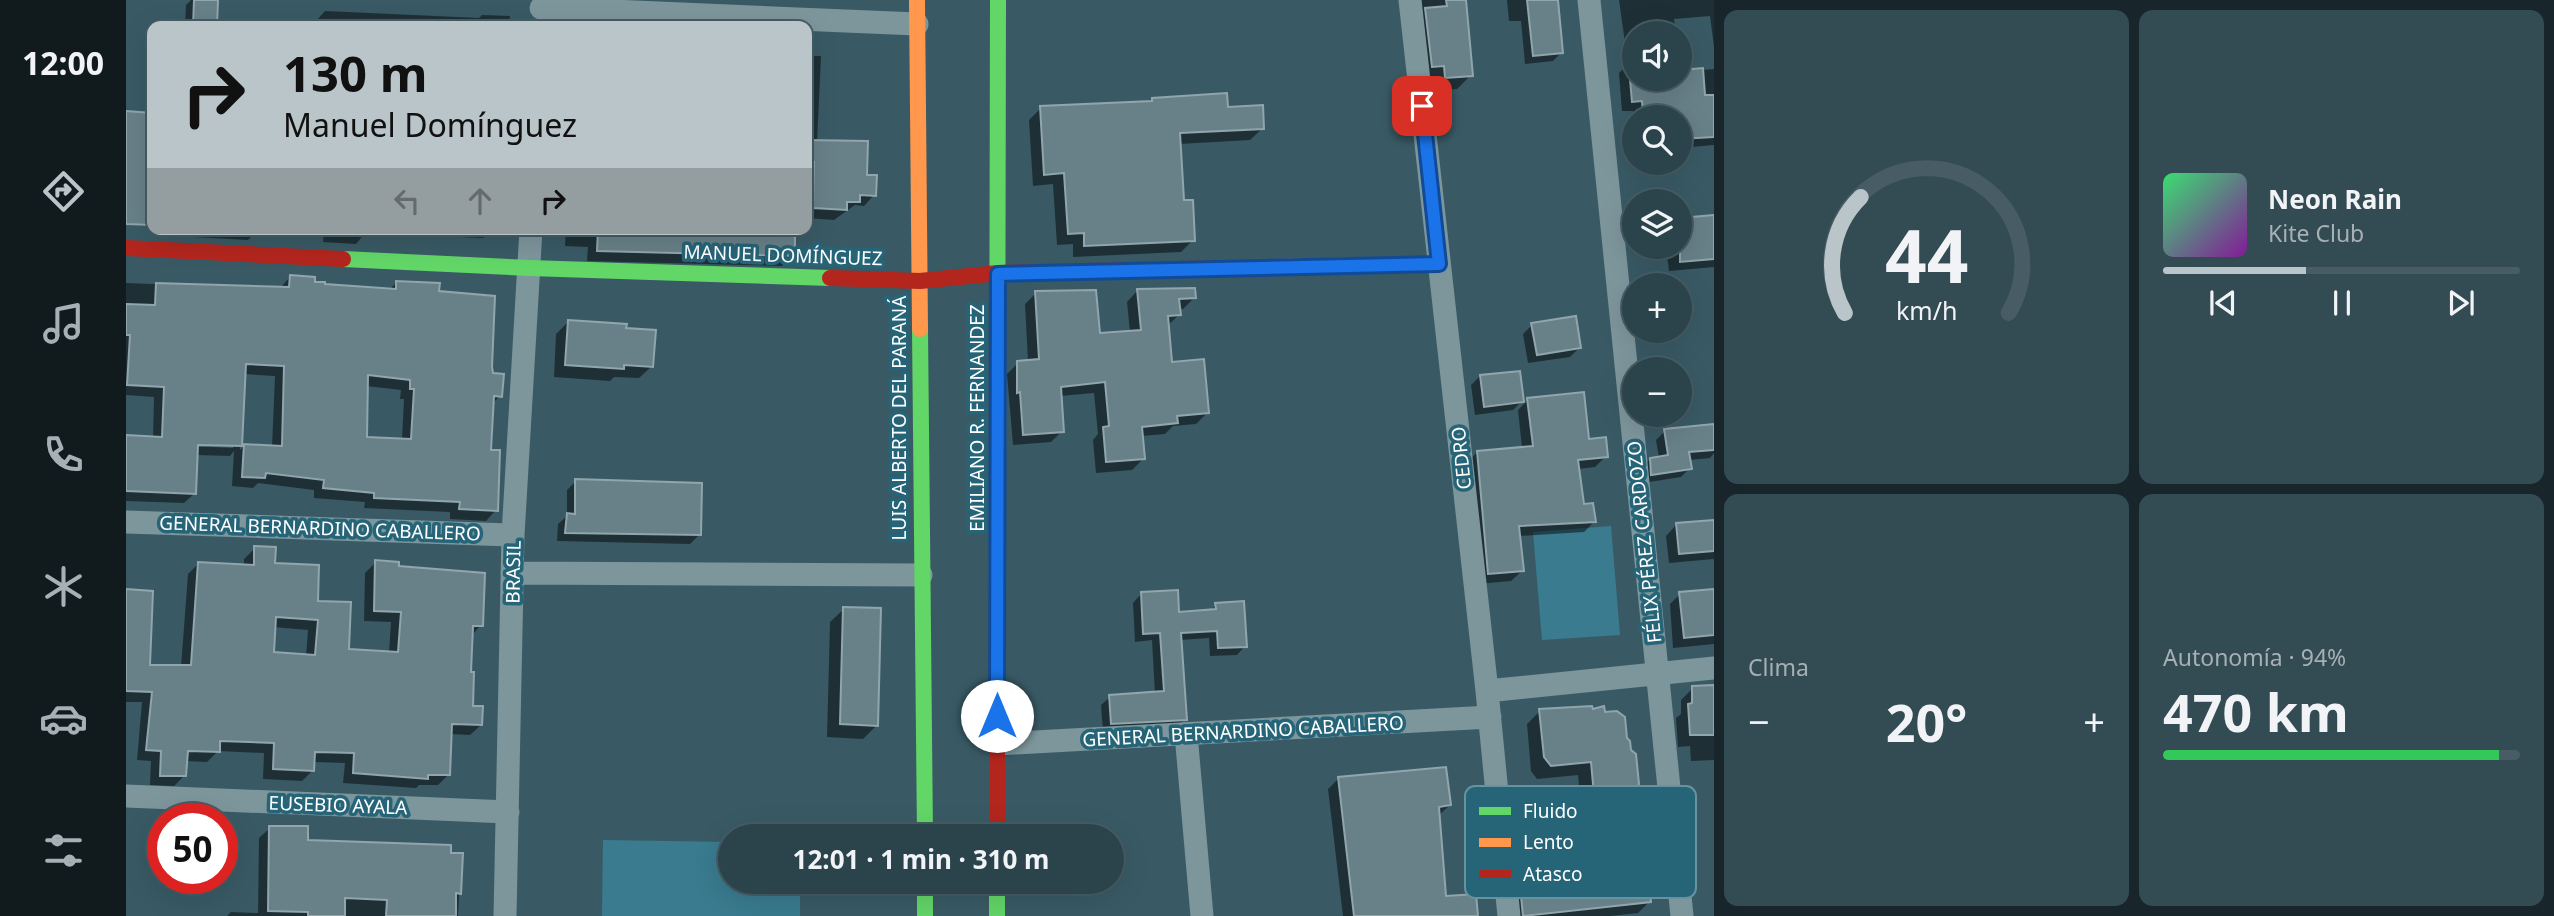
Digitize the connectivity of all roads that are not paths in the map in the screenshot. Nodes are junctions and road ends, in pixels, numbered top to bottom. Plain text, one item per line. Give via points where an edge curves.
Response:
1 (917, 0) edge
2 (998, 0) edge
3 (1410, 0) edge
4 (1589, 0) edge
5 (541, 12) edge
6 (917, 24) junction
7 (531, 235) edge
8 (126, 248) edge
9 (1439, 264) junction
10 (530, 268) junction
11 (998, 274) junction
12 (920, 281) junction
13 (126, 522) edge
14 (513, 535) junction
15 (512, 573) junction
16 (921, 575) junction
17 (1714, 668) edge
18 (1657, 673) junction
19 (1487, 691) junction
20 (1490, 717) junction
21 (1186, 734) junction
22 (997, 744) junction
23 (1497, 786) edge
24 (1669, 786) edge
25 (126, 796) edge
26 (508, 812) junction
27 (925, 824) edge
28 (997, 824) edge
29 (925, 894) edge
30 (997, 894) edge
31 (1507, 898) edge
32 (1680, 898) edge
33 (505, 916) edge
34 (925, 916) edge
35 (998, 916) edge
36 (1202, 916) edge
37 (1509, 916) edge
38 (1682, 916) edge

1 - 6 main road, LUIS ALBERTO DEL PARANÁ
2 - 11 main road, EMILIANO R. FERNANDEZ
3 - 9 street, CEDRO
4 - 18 street, FÉLIX PÉREZ CARDOZO
5 - 6 street
6 - 12 main road, LUIS ALBERTO DEL PARANÁ
7 - 10 street, BRASIL
8 - 10 main road, MANUEL DOMÍNGUEZ
9 - 11 main road, MANUEL DOMÍNGUEZ
9 - 19 street, CEDRO
10 - 12 main road, MANUEL DOMÍNGUEZ
10 - 14 street, BRASIL
11 - 12 main road, MANUEL DOMÍNGUEZ
11 - 22 main road, EMILIANO R. FERNANDEZ
12 - 16 main road, LUIS ALBERTO DEL PARANÁ
13 - 14 street, GENERAL BERNARDINO CABALLERO
14 - 15 street, BRASIL
15 - 16 street
15 - 26 street, BRASIL
16 - 27 main road, LUIS ALBERTO DEL PARANÁ
17 - 18 street
18 - 19 street
18 - 24 street, FÉLIX PÉREZ CARDOZO
19 - 20 street, CEDRO
20 - 21 street, GENERAL BERNARDINO CABALLERO
20 - 23 street, CEDRO
21 - 22 street, GENERAL BERNARDINO CABALLERO
21 - 36 street
22 - 28 main road, EMILIANO R. FERNANDEZ
25 - 26 street, EUSEBIO AYALA
26 - 33 street, BRASIL
29 - 34 main road
30 - 35 main road
31 - 37 street, CEDRO
32 - 38 street, FÉLIX PÉREZ CARDOZO

